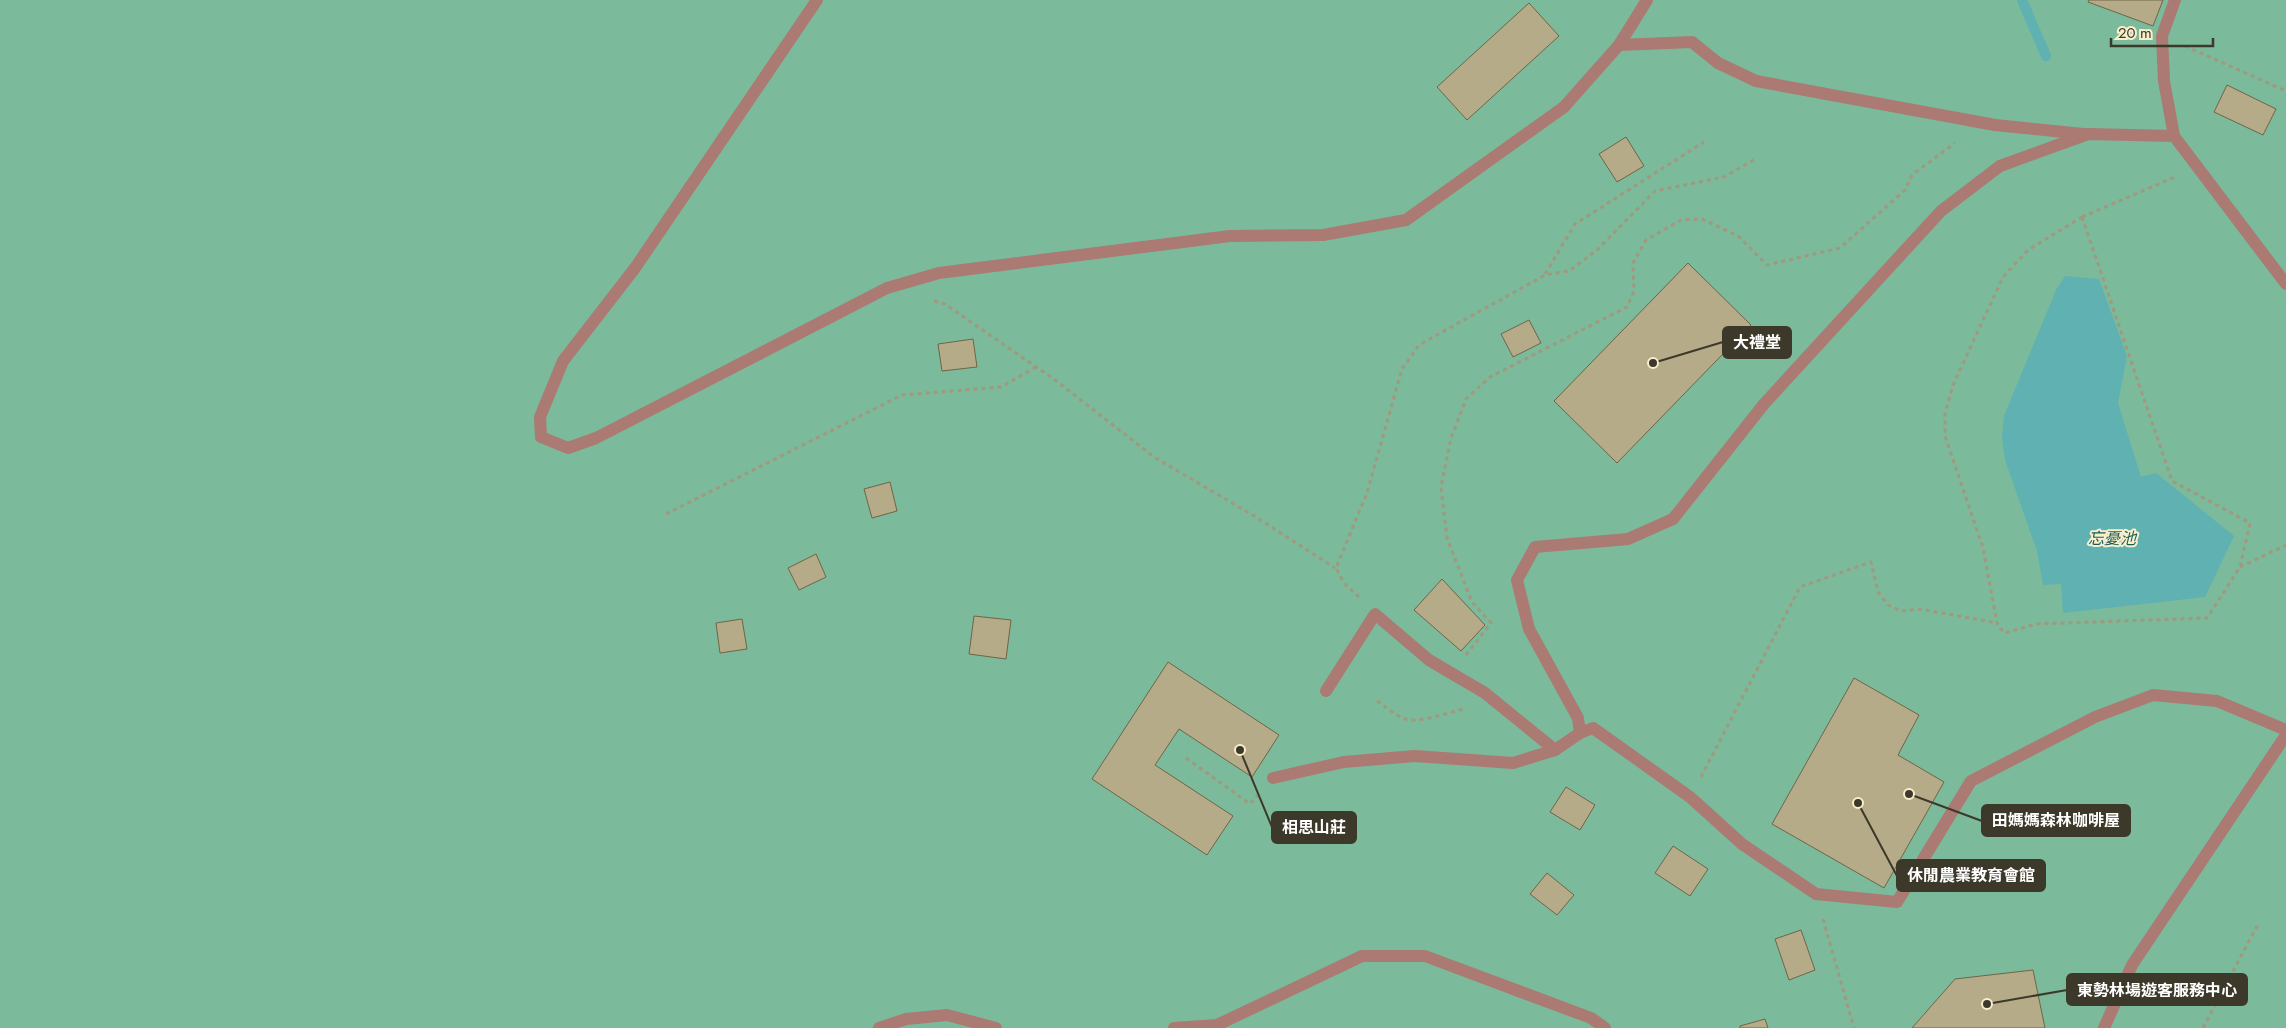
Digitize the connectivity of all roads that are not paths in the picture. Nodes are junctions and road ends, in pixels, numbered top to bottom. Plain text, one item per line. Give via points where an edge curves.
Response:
1 (817, 0) edge
2 (1647, 0) edge
3 (2175, 0) edge
4 (1619, 45) junction
5 (2088, 134) junction
6 (2174, 136) junction
7 (2286, 284) edge
8 (1326, 691) dead end
9 (2286, 730) edge
10 (1580, 733) junction
11 (2286, 735) edge
12 (1556, 750) junction
13 (1274, 778) road end
14 (879, 1028) edge
15 (996, 1028) edge
16 (1174, 1028) edge
17 (1605, 1028) edge
18 (2104, 1028) edge

1 - 4 street via 635,268 563,361 540,417 541,437 568,448 596,438 887,288 939,273 1230,236 1323,235 1406,220 1564,107
2 - 4 street
3 - 6 street via 2162,36 2164,81
4 - 5 street via 1692,42 1718,63 1756,82 1995,125
5 - 6 street
5 - 10 street via 2000,166 1941,210 1764,404 1673,519 1628,539 1534,547 1517,580 1529,629 1578,718
6 - 7 street
8 - 12 street via 1375,614 1429,660 1485,693
9 - 10 street via 2217,701 2153,695 2095,717 1971,781 1897,902 1816,894 1742,844 1690,798 1593,728
10 - 12 street
11 - 18 street via 2132,965
12 - 13 street via 1513,763 1415,756 1344,762
14 - 15 street via 906,1019 947,1015
16 - 17 street via 1217,1025 1362,956 1426,956 1591,1018

